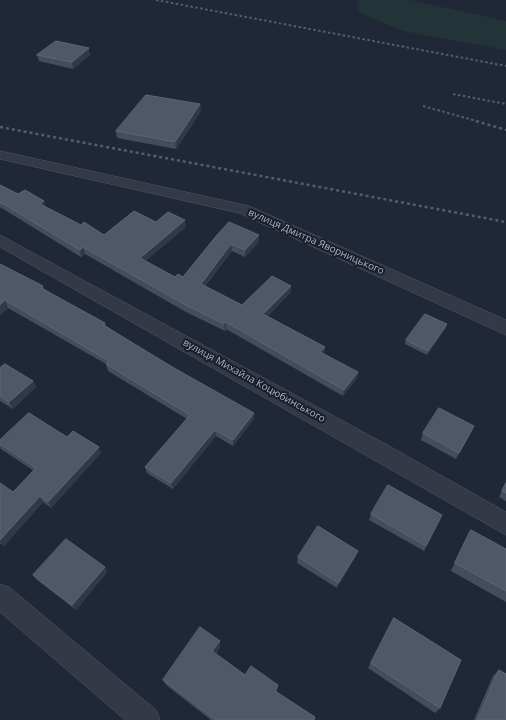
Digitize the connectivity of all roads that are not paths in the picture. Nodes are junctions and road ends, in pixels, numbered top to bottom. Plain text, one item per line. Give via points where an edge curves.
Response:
1 (0, 155) edge
2 (0, 240) edge
3 (506, 328) edge
4 (506, 524) edge
5 (0, 596) edge
6 (146, 720) edge

1 - 3 street, вулиця Дмитра Яворницького via 244,210
2 - 4 street, вулиця Михайла Коцюбинського via 382,452
5 - 6 street

